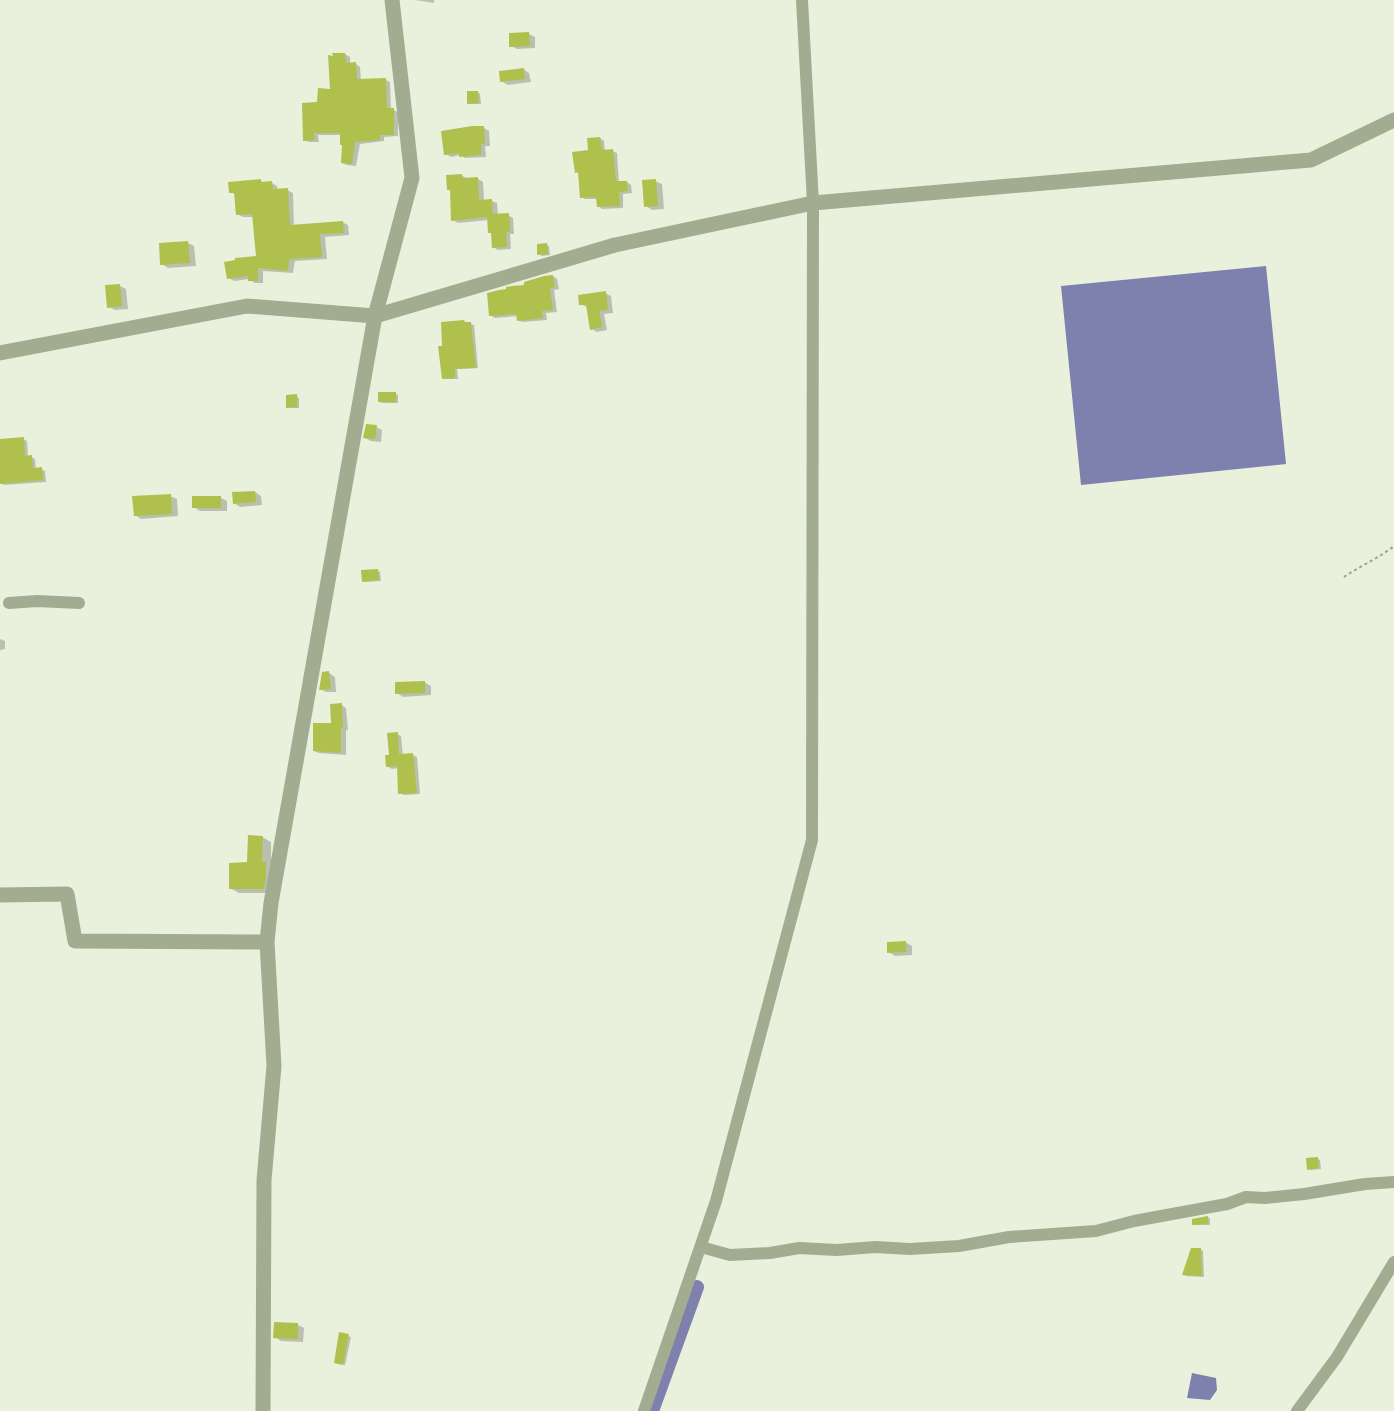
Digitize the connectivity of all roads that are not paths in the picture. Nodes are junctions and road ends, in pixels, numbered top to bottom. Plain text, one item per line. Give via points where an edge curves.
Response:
1 (392, 0) edge
2 (802, 0) edge
3 (1393, 125) edge
4 (813, 203) junction
5 (375, 316) junction
6 (0, 353) edge
7 (9, 603) dead end
8 (79, 603) dead end
9 (0, 895) edge
10 (267, 942) junction
11 (1394, 1182) edge
12 (701, 1247) junction
13 (1394, 1262) edge
14 (263, 1411) edge
15 (644, 1411) edge
16 (1297, 1411) edge

1 - 5 street via 412,178
2 - 4 street
3 - 4 street via 1311,160
4 - 5 street via 615,245
4 - 12 street via 812,840
5 - 6 street via 247,306
5 - 10 street
7 - 8 street
9 - 10 street via 68,894 75,941
10 - 14 street via 274,1066 264,1180
11 - 12 street via 1246,1197 1096,1231 1009,1237 959,1246 799,1248 729,1255
12 - 15 street
13 - 16 street via 1337,1357

